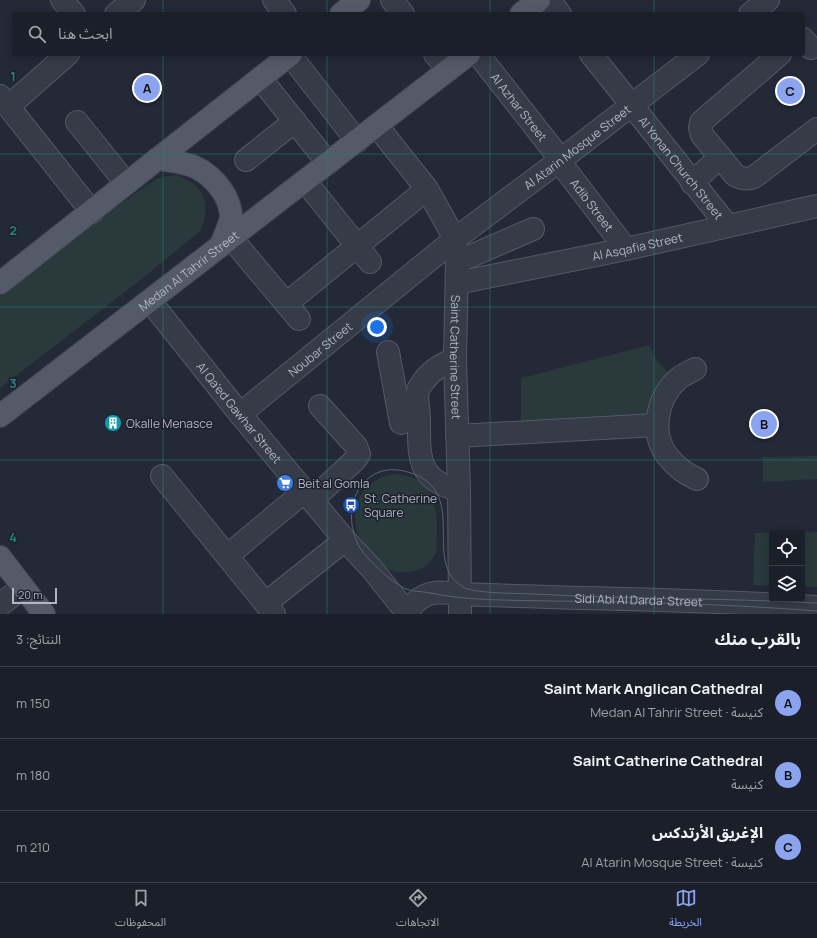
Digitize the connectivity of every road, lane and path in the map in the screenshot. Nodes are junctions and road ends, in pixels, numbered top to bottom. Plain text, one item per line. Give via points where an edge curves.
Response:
1 (62, 0) edge
2 (134, 0) edge
3 (274, 0) edge
4 (359, 0) edge
5 (392, 0) edge
6 (539, 0) edge
7 (549, 0) edge
8 (768, 0) edge
9 (72, 12) edge
10 (119, 12) edge
11 (283, 12) edge
12 (344, 12) edge
13 (401, 12) edge
14 (524, 12) edge
15 (558, 12) edge
16 (753, 12) edge
17 (65, 56) edge
18 (289, 56) edge
19 (291, 56) edge
20 (462, 56) edge
21 (480, 56) edge
22 (593, 56) edge
23 (695, 56) edge
24 (778, 56) edge
25 (442, 62) edge
26 (260, 78) junction
27 (4, 101) edge
28 (631, 106) junction
29 (295, 121) junction
30 (77, 122) dead end
31 (377, 126) junction
32 (817, 129) edge
33 (357, 141) junction
34 (720, 157) junction
35 (157, 159) junction
36 (246, 160) dead end
37 (560, 161) junction
38 (328, 163) junction
39 (305, 181) junction
40 (126, 183) junction
41 (692, 183) junction
42 (427, 189) junction
43 (817, 206) edge
44 (92, 212) junction
45 (727, 225) junction
46 (533, 229) dead end
47 (455, 239) junction
48 (226, 242) junction
49 (626, 249) junction
50 (364, 254) junction
51 (457, 272) junction
52 (0, 284) edge
53 (150, 301) junction
54 (388, 352) dead end
55 (455, 365) junction
56 (695, 369) dead end
57 (320, 406) dead end
58 (240, 414) junction
59 (0, 416) edge
60 (404, 423) junction
61 (657, 425) junction
62 (457, 436) junction
63 (162, 476) dead end
64 (697, 479) dead end
65 (459, 485) junction
66 (308, 496) junction
67 (345, 540) junction
68 (227, 556) junction
69 (0, 557) edge
70 (23, 587) junction
71 (460, 604) edge
72 (0, 605) edge
73 (558, 606) edge
74 (635, 607) edge
75 (817, 607) edge
76 (270, 609) edge
77 (761, 609) edge
78 (44, 614) edge
79 (408, 614) edge

1 - 9 street
2 - 10 street
3 - 11 street
4 - 12 main road
5 - 13 street
6 - 14 main road
7 - 15 street
8 - 16 street
17 - 27 street
18 - 26 main road
19 - 33 street
20 - 25 main road, Medan Al Tahrir Street
21 - 37 street, Al Azhar Street
22 - 28 street, Al Yonan Church Street
23 - 28 street, Al Atarin Mosque Street
24 - 34 street via 701,122 702,135
25 - 31 main road, Medan Al Tahrir Street
26 - 29 street
26 - 35 main road
27 - 44 street
28 - 37 street, Al Atarin Mosque Street
28 - 41 street, Al Yonan Church Street
29 - 36 street
29 - 38 street
30 - 40 street
31 - 33 main road, Medan Al Tahrir Street
31 - 42 street, Saint Catherine Street
32 - 34 street via 750,179 735,175
33 - 38 main road, Medan Al Tahrir Street
34 - 41 street
35 - 40 main road
35 - 48 main road via 200,168 215,180 226,197 231,216
37 - 47 street, Al Atarin Mosque Street
37 - 49 street, Adib Street
38 - 39 main road, Medan Al Tahrir Street
39 - 48 main road, Medan Al Tahrir Street
39 - 50 street
40 - 44 main road
41 - 45 street, Al Yonan Church Street
42 - 47 street, Saint Catherine Street
42 - 50 street
43 - 45 street, Al Asqafia Street
44 - 52 main road
45 - 49 street, Al Asqafia Street
46 - 51 street
47 - 51 street, Saint Catherine Street
47 - 58 street, Noubar Street
48 - 50 street via 293,311
48 - 53 main road, Medan Al Tahrir Street
49 - 51 street, Al Asqafia Street
51 - 55 street, Saint Catherine Street
53 - 58 street, Al Qa'ed Gawhar Street
53 - 59 main road, Medan Al Tahrir Street
54 - 60 street
55 - 60 street via 439,365 427,376 418,389
55 - 62 street, Saint Catherine Street
55 - 65 street via 440,376 430,389 432,455 441,472
56 - 61 street via 679,378 667,391 660,407
57 - 66 street via 356,446 359,454 355,460
58 - 66 street, Al Qa'ed Gawhar Street
60 - 65 street via 424,469 433,480 445,487
61 - 62 street
61 - 64 street via 660,443 669,458 681,471
62 - 65 street, Saint Catherine Street
63 - 68 street
65 - 71 street, Saint Catherine Street
66 - 67 street, Al Qa'ed Gawhar Street
66 - 68 street
67 - 76 street
67 - 79 street, Al Qa'ed Gawhar Street via 372,568
68 - 76 street
69 - 70 main road
70 - 72 street
70 - 78 main road
71 - 73 street, Sidi Abi Al Darda' Street
71 - 79 street, Sidi Abi Al Darda' Street via 445,592 430,593 416,601
73 - 74 street, Sidi Abi Al Darda' Street
74 - 77 street, Sidi Abi Al Darda' Street
75 - 77 street, Sidi Abi Al Darda' Street

